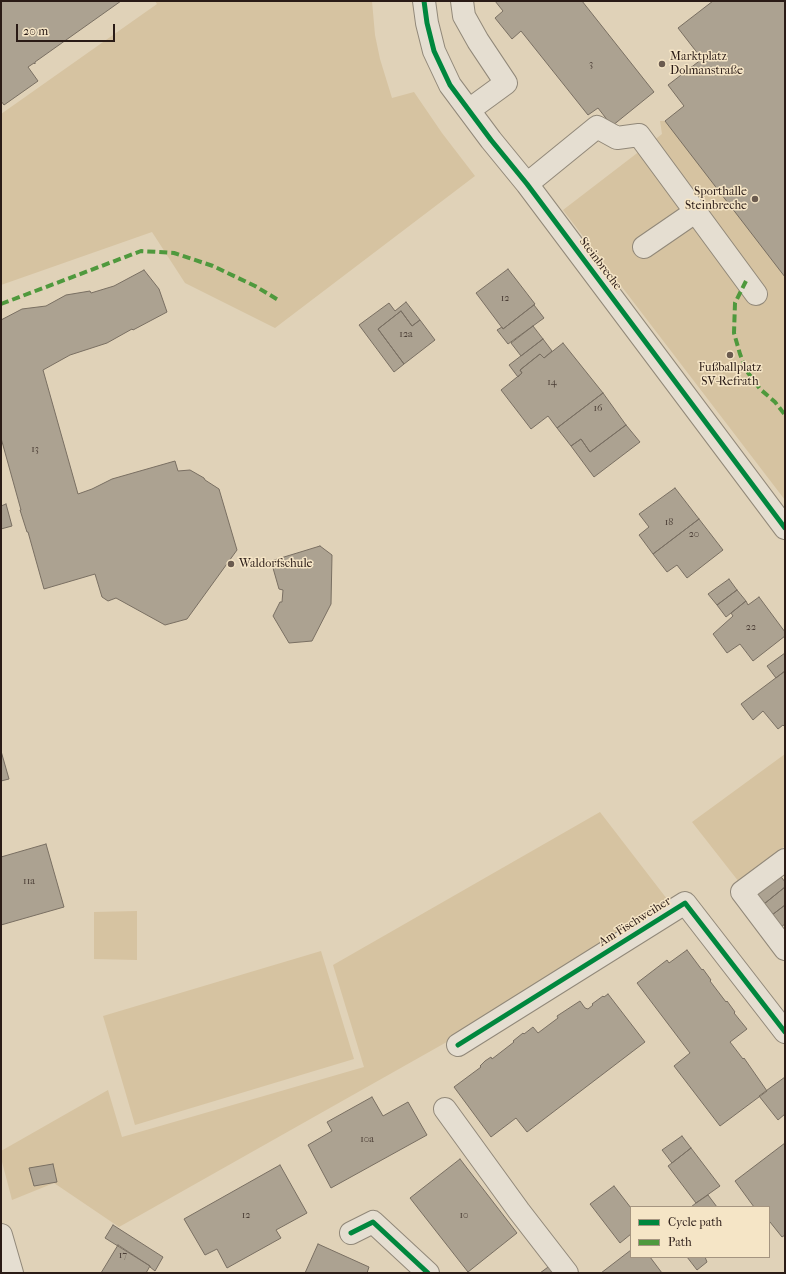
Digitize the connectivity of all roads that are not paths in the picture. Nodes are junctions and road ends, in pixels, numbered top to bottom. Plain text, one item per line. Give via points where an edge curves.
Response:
1 (424, 1) edge
2 (462, 1) edge
3 (470, 110) junction
4 (527, 184) junction
5 (695, 212) junction
6 (644, 247) dead end
7 (756, 294) dead end
8 (785, 528) edge
9 (785, 860) edge
10 (785, 949) edge
11 (785, 1032) edge
12 (458, 1045) dead end
13 (445, 1108) dead end
14 (350, 1233) dead end
15 (1, 1235) edge
16 (12, 1273) edge
17 (428, 1273) edge
18 (567, 1273) edge

1 - 3 street, Steinbreche via 434,51 450,85
2 - 3 street via 464,16 506,83
3 - 4 street, Steinbreche
4 - 5 street via 597,127 617,138 639,135
4 - 8 street, Steinbreche
5 - 6 street
5 - 7 street
9 - 10 street via 742,892
11 - 12 street, Am Fischweiher via 685,903
13 - 18 street
14 - 17 street via 373,1222
15 - 16 street

